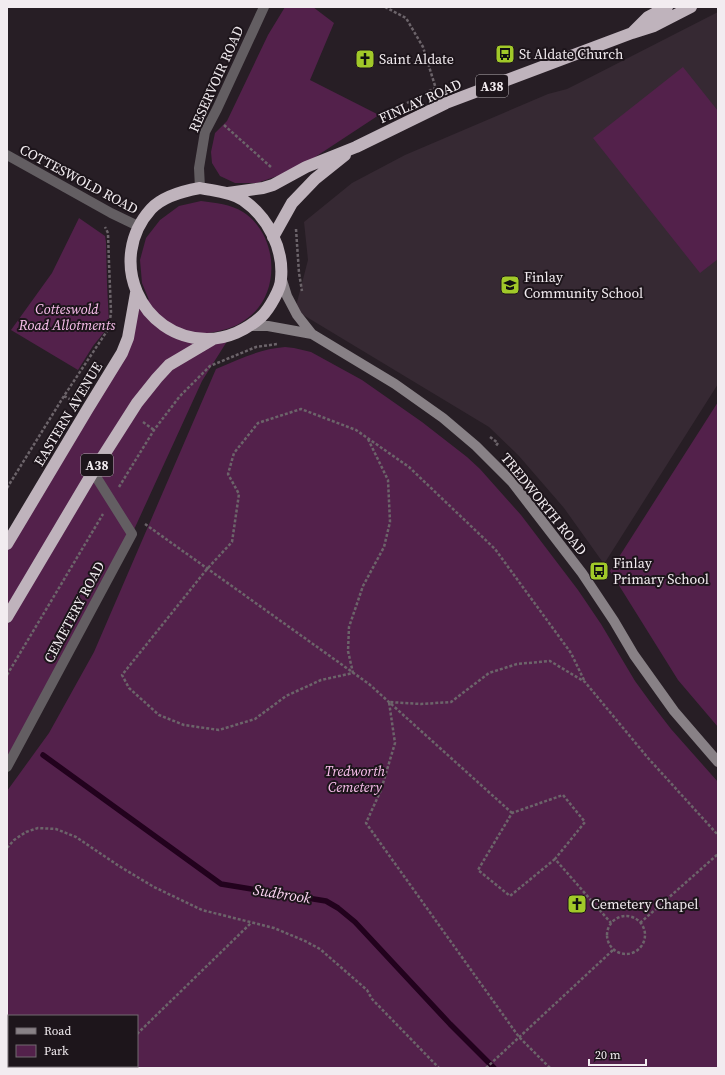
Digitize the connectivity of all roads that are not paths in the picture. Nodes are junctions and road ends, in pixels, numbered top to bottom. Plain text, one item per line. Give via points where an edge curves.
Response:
1 (264, 7) edge
2 (667, 7) edge
3 (691, 7) edge
4 (632, 33) junction
5 (356, 147) junction
6 (7, 155) edge
7 (200, 188) junction
8 (228, 193) junction
9 (138, 226) junction
10 (273, 237) junction
11 (282, 280) junction
12 (136, 293) junction
13 (249, 326) junction
14 (312, 334) junction
15 (214, 338) junction
16 (93, 472) junction
17 (7, 544) edge
18 (7, 617) edge
19 (718, 762) edge
20 (7, 767) edge

1 - 7 street, RESERVOIR ROAD via 205,132 199,168
2 - 4 highway, A38 via 648,17
3 - 4 highway, A38 via 654,26
4 - 5 highway, FINLAY ROAD / A38 via 446,104
5 - 8 highway, FINLAY ROAD / A38 via 306,167 273,185
5 - 10 highway, FINLAY ROAD / A38 via 315,179 292,203
6 - 9 street, COTTESWOLD ROAD
7 - 8 highway, A38
7 - 9 highway, A38 via 169,196 151,208
8 - 10 highway, A38 via 243,200 260,214
9 - 12 highway, A38 via 130,250 131,275
10 - 11 highway, A38
11 - 13 highway, A38 via 271,304 262,316
11 - 14 street, TREDWORTH ROAD via 298,316
12 - 15 highway, A38 via 147,311 168,328 184,336
12 - 17 highway, EASTERN AVENUE / A38 via 128,338 122,353
13 - 14 street, TREDWORTH ROAD via 268,326
13 - 15 highway, A38 via 231,335
14 - 19 street, TREDWORTH ROAD via 395,384 443,418 507,477 560,542 674,711
15 - 16 highway, A38 via 169,365 142,396
16 - 18 highway, A38
16 - 20 street, CEMETERY ROAD via 132,534

